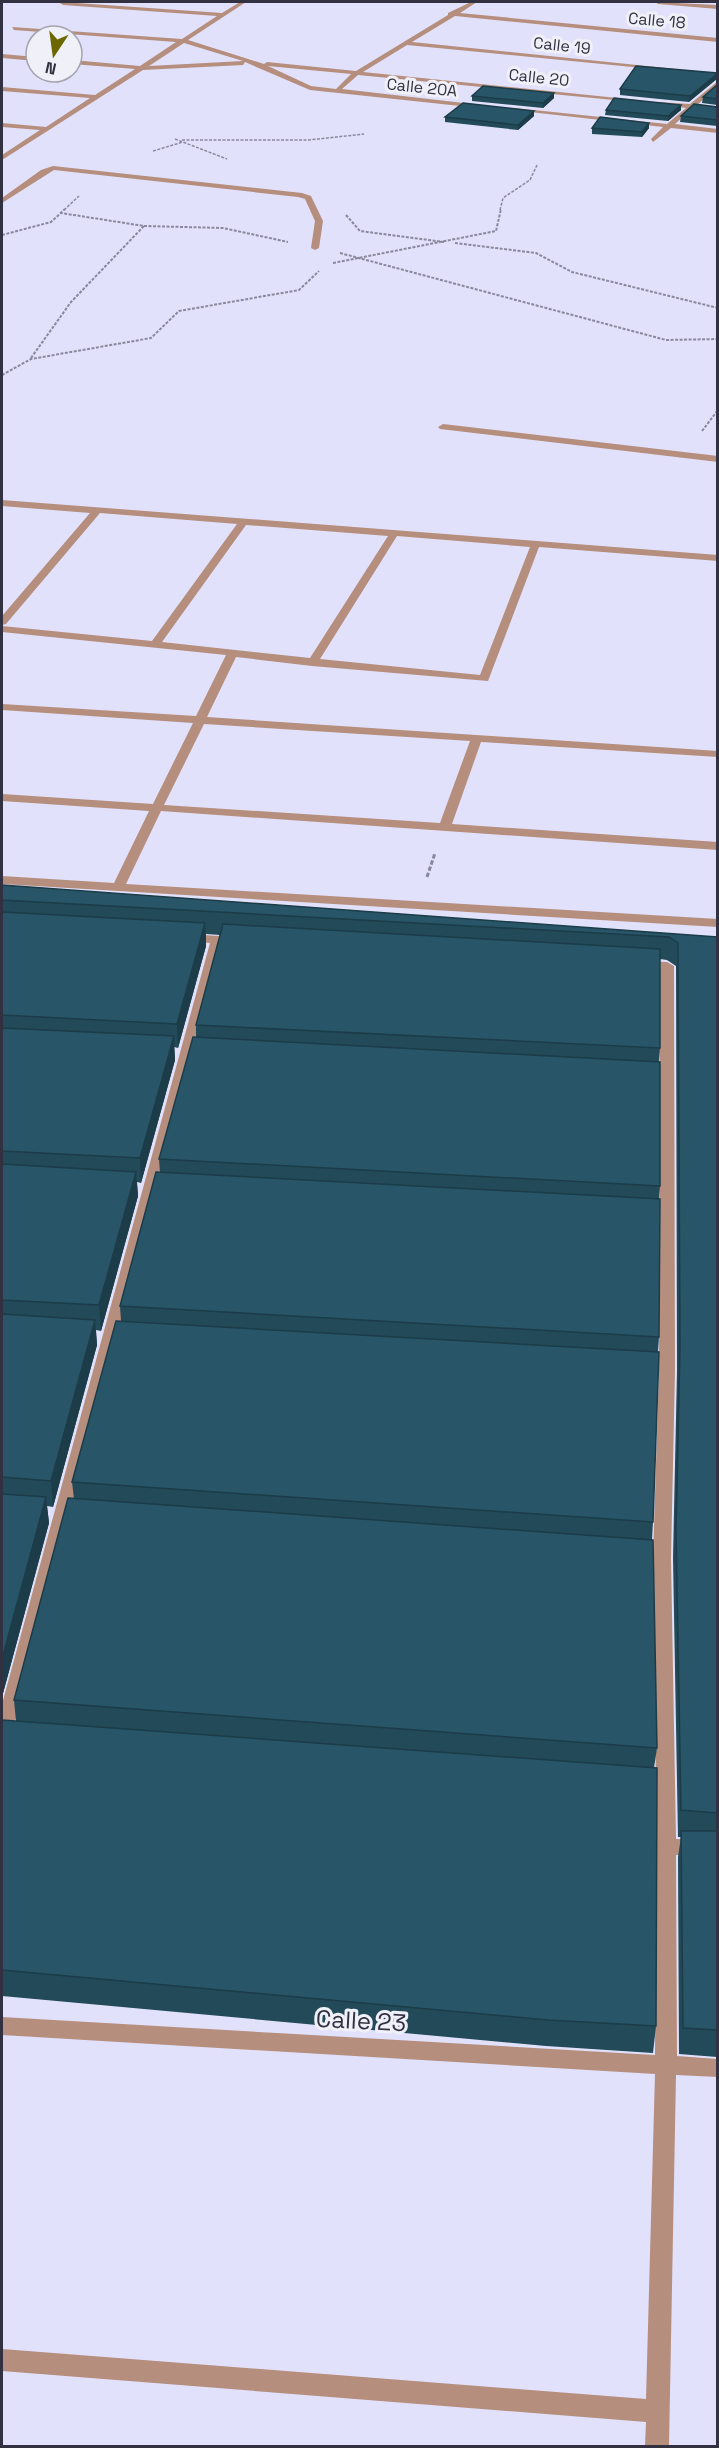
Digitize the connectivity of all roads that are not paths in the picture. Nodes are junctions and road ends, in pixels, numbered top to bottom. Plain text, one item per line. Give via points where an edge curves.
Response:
1 (243, 2) edge
2 (474, 2) edge
3 (658, 2) edge
4 (63, 3) dead end
5 (717, 7) edge
6 (450, 14) junction
7 (222, 15) junction
8 (14, 28) dead end
9 (717, 40) edge
10 (183, 42) junction
11 (405, 43) junction
12 (2, 56) edge
13 (24, 58) edge
14 (84, 63) edge
15 (256, 63) junction
16 (144, 68) junction
17 (683, 70) edge
18 (358, 72) junction
19 (717, 83) edge
20 (2, 89) edge
21 (338, 91) junction
22 (99, 97) junction
23 (693, 106) junction
24 (484, 107) edge
25 (508, 109) edge
26 (717, 109) edge
27 (2, 125) edge
28 (670, 126) junction
29 (48, 129) junction
30 (717, 131) edge
31 (653, 140) dead end
32 (2, 158) edge
33 (3, 199) edge
34 (315, 248) road end
35 (443, 427) dead end
36 (717, 459) edge
37 (2, 503) edge
38 (97, 510) junction
39 (243, 522) junction
40 (394, 534) junction
41 (535, 546) junction
42 (717, 558) edge
43 (2, 622) edge
44 (2, 629) edge
45 (154, 646) junction
46 (232, 654) junction
47 (312, 663) junction
48 (2, 707) edge
49 (201, 718) junction
50 (477, 738) junction
51 (717, 754) edge
52 (2, 797) edge
53 (157, 807) junction
54 (445, 827) junction
55 (717, 846) edge
56 (2, 880) edge
57 (118, 887) junction
58 (717, 923) edge
59 (169, 938) edge
60 (217, 940) junction
61 (252, 942) edge
62 (632, 964) edge
63 (42, 1513) edge
64 (62, 1514) junction
65 (85, 1516) edge
66 (639, 1557) edge
67 (662, 1558) junction
68 (2, 1736) edge
69 (26, 1737) edge
70 (643, 1783) edge
71 (666, 1785) junction
72 (664, 1847) junction
73 (717, 1848) edge
74 (2, 2026) edge
75 (666, 2065) junction
76 (717, 2068) edge
77 (2, 2360) edge
78 (657, 2411) junction
79 (657, 2446) edge

1 - 7 street
2 - 6 street
3 - 5 street
4 - 7 street
6 - 9 street, Calle 18
6 - 11 street
7 - 10 street
8 - 10 street
10 - 15 street
10 - 16 street
11 - 17 street, Calle 19
11 - 18 street
12 - 13 street
14 - 16 street
15 - 16 street
15 - 18 street, Calle 20
15 - 21 street, Calle 20A via 304,86
16 - 22 street
18 - 21 street
18 - 23 street, Calle 20
19 - 23 street
20 - 22 street
21 - 24 street, Calle 20A
22 - 29 street
23 - 26 street, Calle 20
23 - 28 street
25 - 28 street
27 - 29 street
28 - 30 street
28 - 31 street
29 - 32 street
33 - 34 street via 53,168 299,195 308,198 319,221
35 - 36 street
37 - 38 street
38 - 39 street
38 - 43 street
39 - 40 street
39 - 45 street
40 - 41 street
40 - 47 street
41 - 42 street
41 - 47 street via 484,679
44 - 45 street
45 - 46 street
46 - 47 street
46 - 49 street
48 - 49 street
49 - 50 street
49 - 53 street
50 - 51 street
50 - 54 street
52 - 53 street
53 - 54 street
53 - 57 street
54 - 55 street
56 - 57 street
57 - 58 street
59 - 60 street
60 - 61 street
60 - 64 street
62 - 67 street via 667,966 661,1080
63 - 64 street
64 - 65 street
64 - 68 street
66 - 67 street
67 - 71 street
68 - 69 street
70 - 71 street
71 - 72 street
72 - 73 street
72 - 75 street
74 - 75 street, Calle 23
75 - 76 street, Calle 23
75 - 78 street
77 - 78 street
78 - 79 street

